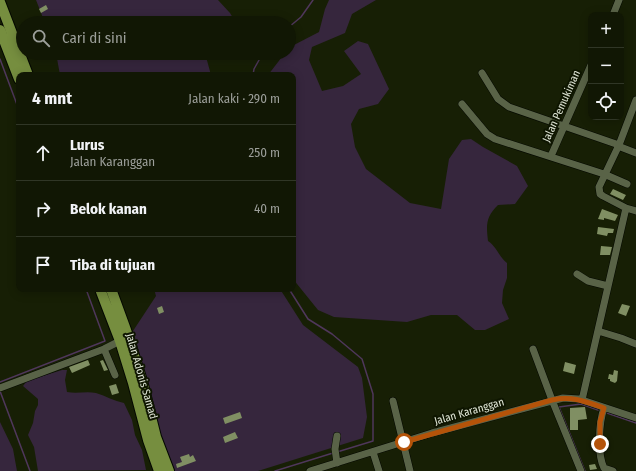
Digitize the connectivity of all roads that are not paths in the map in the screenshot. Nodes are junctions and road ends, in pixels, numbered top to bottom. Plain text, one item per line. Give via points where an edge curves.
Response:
1 (619, 0) edge
2 (0, 2) edge
3 (614, 12) edge
4 (0, 30) edge
5 (16, 44) edge
6 (22, 60) edge
7 (16, 72) edge
8 (27, 72) edge
9 (588, 72) edge
10 (482, 73) dead end
11 (636, 100) edge
12 (462, 104) dead end
13 (564, 126) junction
14 (619, 145) junction
15 (636, 153) edge
16 (551, 156) junction
17 (604, 174) junction
18 (627, 184) dead end
19 (626, 208) junction
20 (636, 211) edge
21 (577, 274) dead end
22 (608, 286) junction
23 (101, 292) edge
24 (112, 292) edge
25 (598, 331) junction
26 (120, 341) junction
27 (636, 344) edge
28 (104, 349) junction
29 (533, 349) dead end
30 (115, 375) dead end
31 (1, 387) edge
32 (140, 393) junction
33 (552, 400) junction
34 (582, 400) junction
35 (393, 401) dead end
36 (604, 408) junction
37 (636, 418) edge
38 (337, 436) dead end
39 (404, 442) junction
40 (373, 452) junction
41 (337, 463) junction
42 (159, 471) edge
43 (169, 471) edge
44 (310, 471) edge
45 (379, 471) edge
46 (410, 471) edge
47 (581, 471) edge
48 (613, 471) edge

1 - 3 street
2 - 5 highway
4 - 7 highway
6 - 8 highway
9 - 13 street, Jalan Pemukiman
10 - 13 street via 503,104
11 - 14 street
12 - 16 street via 490,136
13 - 14 street
13 - 16 street, Jalan Pemukiman
14 - 15 street
14 - 17 street
16 - 17 street
17 - 18 street
17 - 19 street via 599,187 600,194
19 - 20 street
19 - 22 street
21 - 22 street via 588,281
22 - 25 street
23 - 26 highway, Jalan Adonis Samad
24 - 32 highway, Jalan Adonis Samad via 126,330
25 - 27 street
25 - 34 street
26 - 28 street
26 - 32 highway, Jalan Adonis Samad
28 - 30 street
28 - 31 street
29 - 33 street
32 - 42 highway, Jalan Adonis Samad via 148,440
32 - 43 highway, Jalan Adonis Samad
33 - 34 street, Jalan Karanggan
33 - 39 street, Jalan Karanggan
33 - 47 street
34 - 36 street, Jalan Karanggan
35 - 39 street
36 - 37 street, Jalan Karanggan
36 - 48 street via 599,428 601,460 604,468
38 - 41 street
39 - 40 street, Jalan Karanggan
39 - 46 street
40 - 41 street, Jalan Karanggan
40 - 45 street
41 - 44 street, Jalan Karanggan

